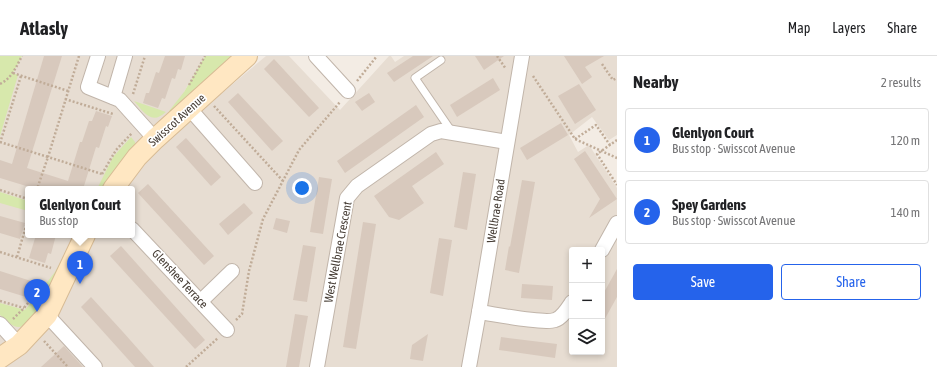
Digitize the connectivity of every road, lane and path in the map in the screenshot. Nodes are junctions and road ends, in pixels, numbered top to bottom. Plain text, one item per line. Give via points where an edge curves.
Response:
1 (22, 56) edge
2 (79, 56) edge
3 (98, 56) edge
4 (125, 56) edge
5 (145, 56) edge
6 (205, 56) edge
7 (247, 56) edge
8 (316, 56) edge
9 (376, 56) edge
10 (521, 58) edge
11 (441, 60) dead end
12 (602, 64) dead end
13 (13, 73) junction
14 (21, 76) junction
15 (617, 78) edge
16 (0, 84) edge
17 (68, 91) junction
18 (196, 91) junction
19 (348, 91) junction
20 (133, 94) dead end
21 (113, 97) junction
22 (65, 99) junction
23 (189, 108) junction
24 (117, 115) dead end
25 (142, 124) junction
26 (453, 133) junction
27 (155, 139) junction
28 (575, 139) junction
29 (617, 140) edge
30 (0, 141) edge
31 (507, 142) junction
32 (610, 145) junction
33 (602, 150) junction
34 (48, 157) junction
35 (617, 158) edge
36 (105, 181) edge
37 (283, 181) junction
38 (255, 183) dead end
39 (617, 184) edge
40 (38, 186) edge
41 (0, 190) edge
42 (25, 198) edge
43 (617, 223) edge
44 (25, 229) edge
45 (135, 232) edge
46 (84, 238) edge
47 (604, 247) edge
48 (0, 252) edge
49 (17, 257) junction
50 (232, 271) dead end
51 (51, 272) dead end
52 (42, 286) dead end
53 (0, 300) edge
54 (201, 302) junction
55 (569, 306) edge
56 (24, 308) junction
57 (479, 312) junction
58 (47, 315) junction
59 (2, 325) edge
60 (34, 330) junction
61 (226, 330) junction
62 (19, 345) junction
63 (0, 358) edge
64 (68, 367) edge
65 (95, 367) edge
66 (186, 367) edge
67 (317, 367) edge
68 (469, 367) edge

1 - 13 path
2 - 17 path
3 - 21 street via 88,87
4 - 21 street
5 - 20 path
6 - 18 path
7 - 18 street, Swisscot Avenue
8 - 19 street
9 - 19 path
10 - 28 path
10 - 31 street, Wellbrae Road
11 - 26 lane via 415,78
12 - 15 path via 613,80
13 - 14 path
13 - 16 path
14 - 17 path
14 - 30 path
17 - 22 path
18 - 23 street, Swisscot Avenue
18 - 37 path
19 - 37 path via 300,150
21 - 25 street via 120,100
22 - 24 path
22 - 34 path
23 - 27 street, Swisscot Avenue
23 - 38 street
25 - 27 street
25 - 36 path via 116,150
26 - 31 street, West Wellbrae Crescent
26 - 67 street, West Wellbrae Crescent via 441,131 431,134 357,186 347,198
27 - 36 street, Swisscot Avenue via 137,158
28 - 32 path via 596,125
28 - 33 path
29 - 32 path
30 - 34 path
31 - 57 street, Wellbrae Road
32 - 33 path
33 - 35 path
33 - 39 path via 597,154
34 - 36 path
34 - 40 path
37 - 61 path via 263,219 249,271 242,314
41 - 42 path
43 - 47 street
44 - 49 path
45 - 54 street, Glenshee Terrace
46 - 58 street
48 - 49 path
49 - 51 path via 53,268
50 - 54 street
52 - 56 path
53 - 56 path
54 - 61 street, Glenshee Terrace
55 - 57 street via 555,320 541,321
56 - 59 path via 16,318
57 - 68 street, Wellbrae Road
58 - 60 street
58 - 65 street
59 - 62 street
60 - 62 street
60 - 64 path
61 - 66 path
62 - 63 street

